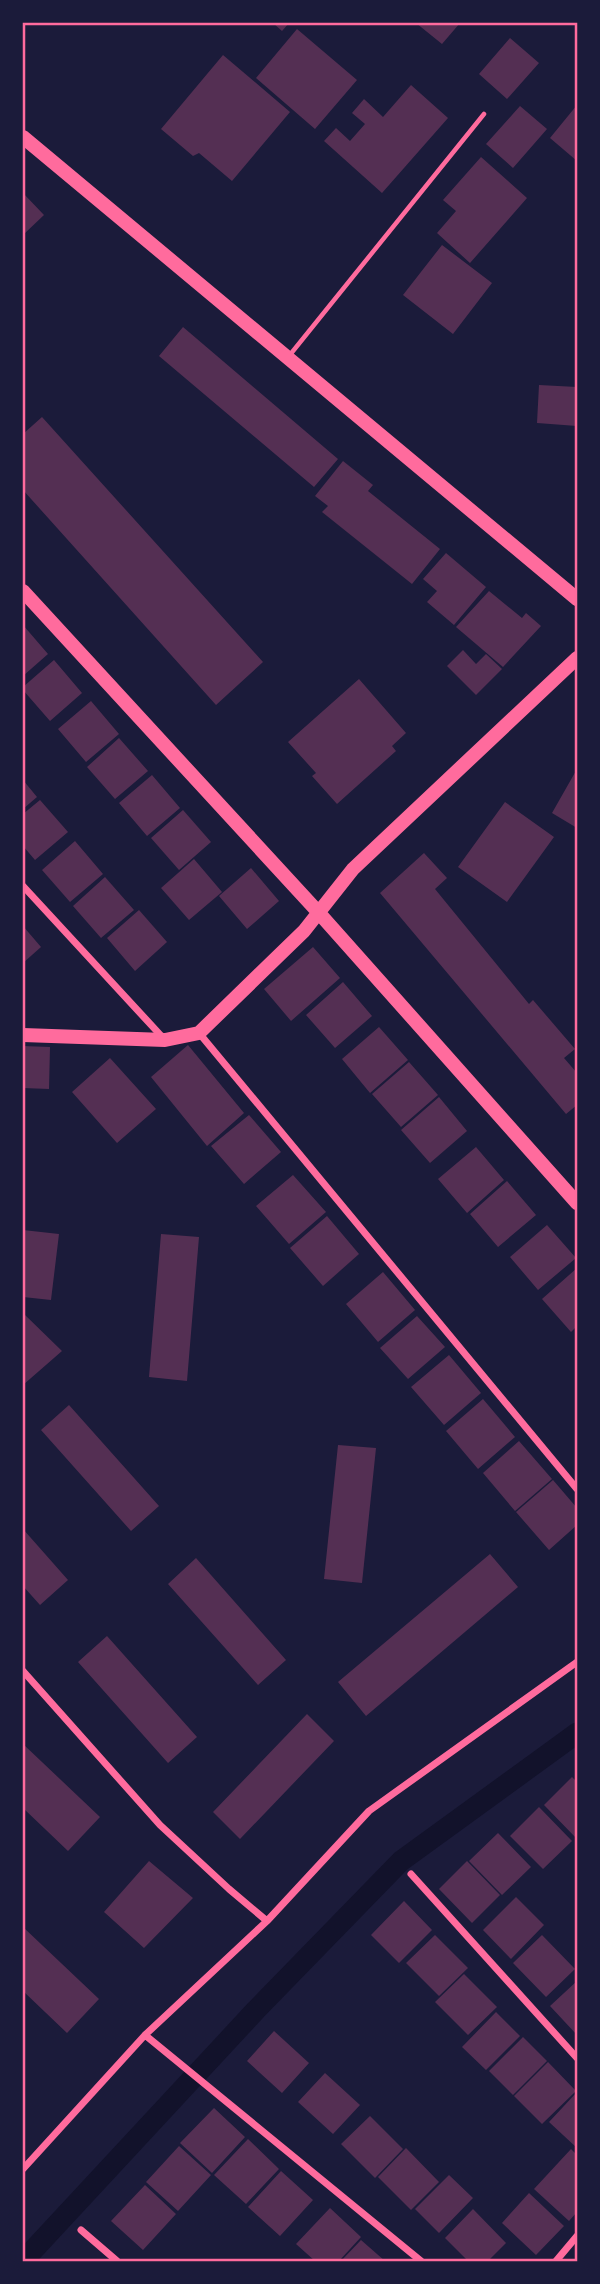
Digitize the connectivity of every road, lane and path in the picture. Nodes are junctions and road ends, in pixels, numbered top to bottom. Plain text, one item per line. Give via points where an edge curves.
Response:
1 (484, 114) dead end
2 (23, 137) edge
3 (288, 358) junction
4 (23, 591) edge
5 (577, 599) edge
6 (577, 659) edge
7 (23, 886) edge
8 (319, 913) junction
9 (198, 1033) junction
10 (23, 1035) edge
11 (165, 1040) junction
12 (577, 1203) edge
13 (577, 1489) edge
14 (577, 1662) edge
15 (23, 1671) edge
16 (411, 1874) dead end
17 (267, 1921) junction
18 (145, 2035) junction
19 (577, 2058) edge
20 (23, 2169) edge
21 (81, 2230) dead end
22 (577, 2236) edge
23 (117, 2261) edge
24 (421, 2261) edge
25 (556, 2261) edge

1 - 3 lane
2 - 3 main road
3 - 5 main road
4 - 8 main road
6 - 8 main road via 352,869
7 - 11 street
8 - 9 main road
8 - 12 main road
9 - 11 main road
9 - 13 street
10 - 11 main road
14 - 17 street via 369,1811
15 - 17 street via 160,1825
16 - 19 street
17 - 18 street
18 - 20 street
18 - 24 street
21 - 23 street
22 - 25 street

